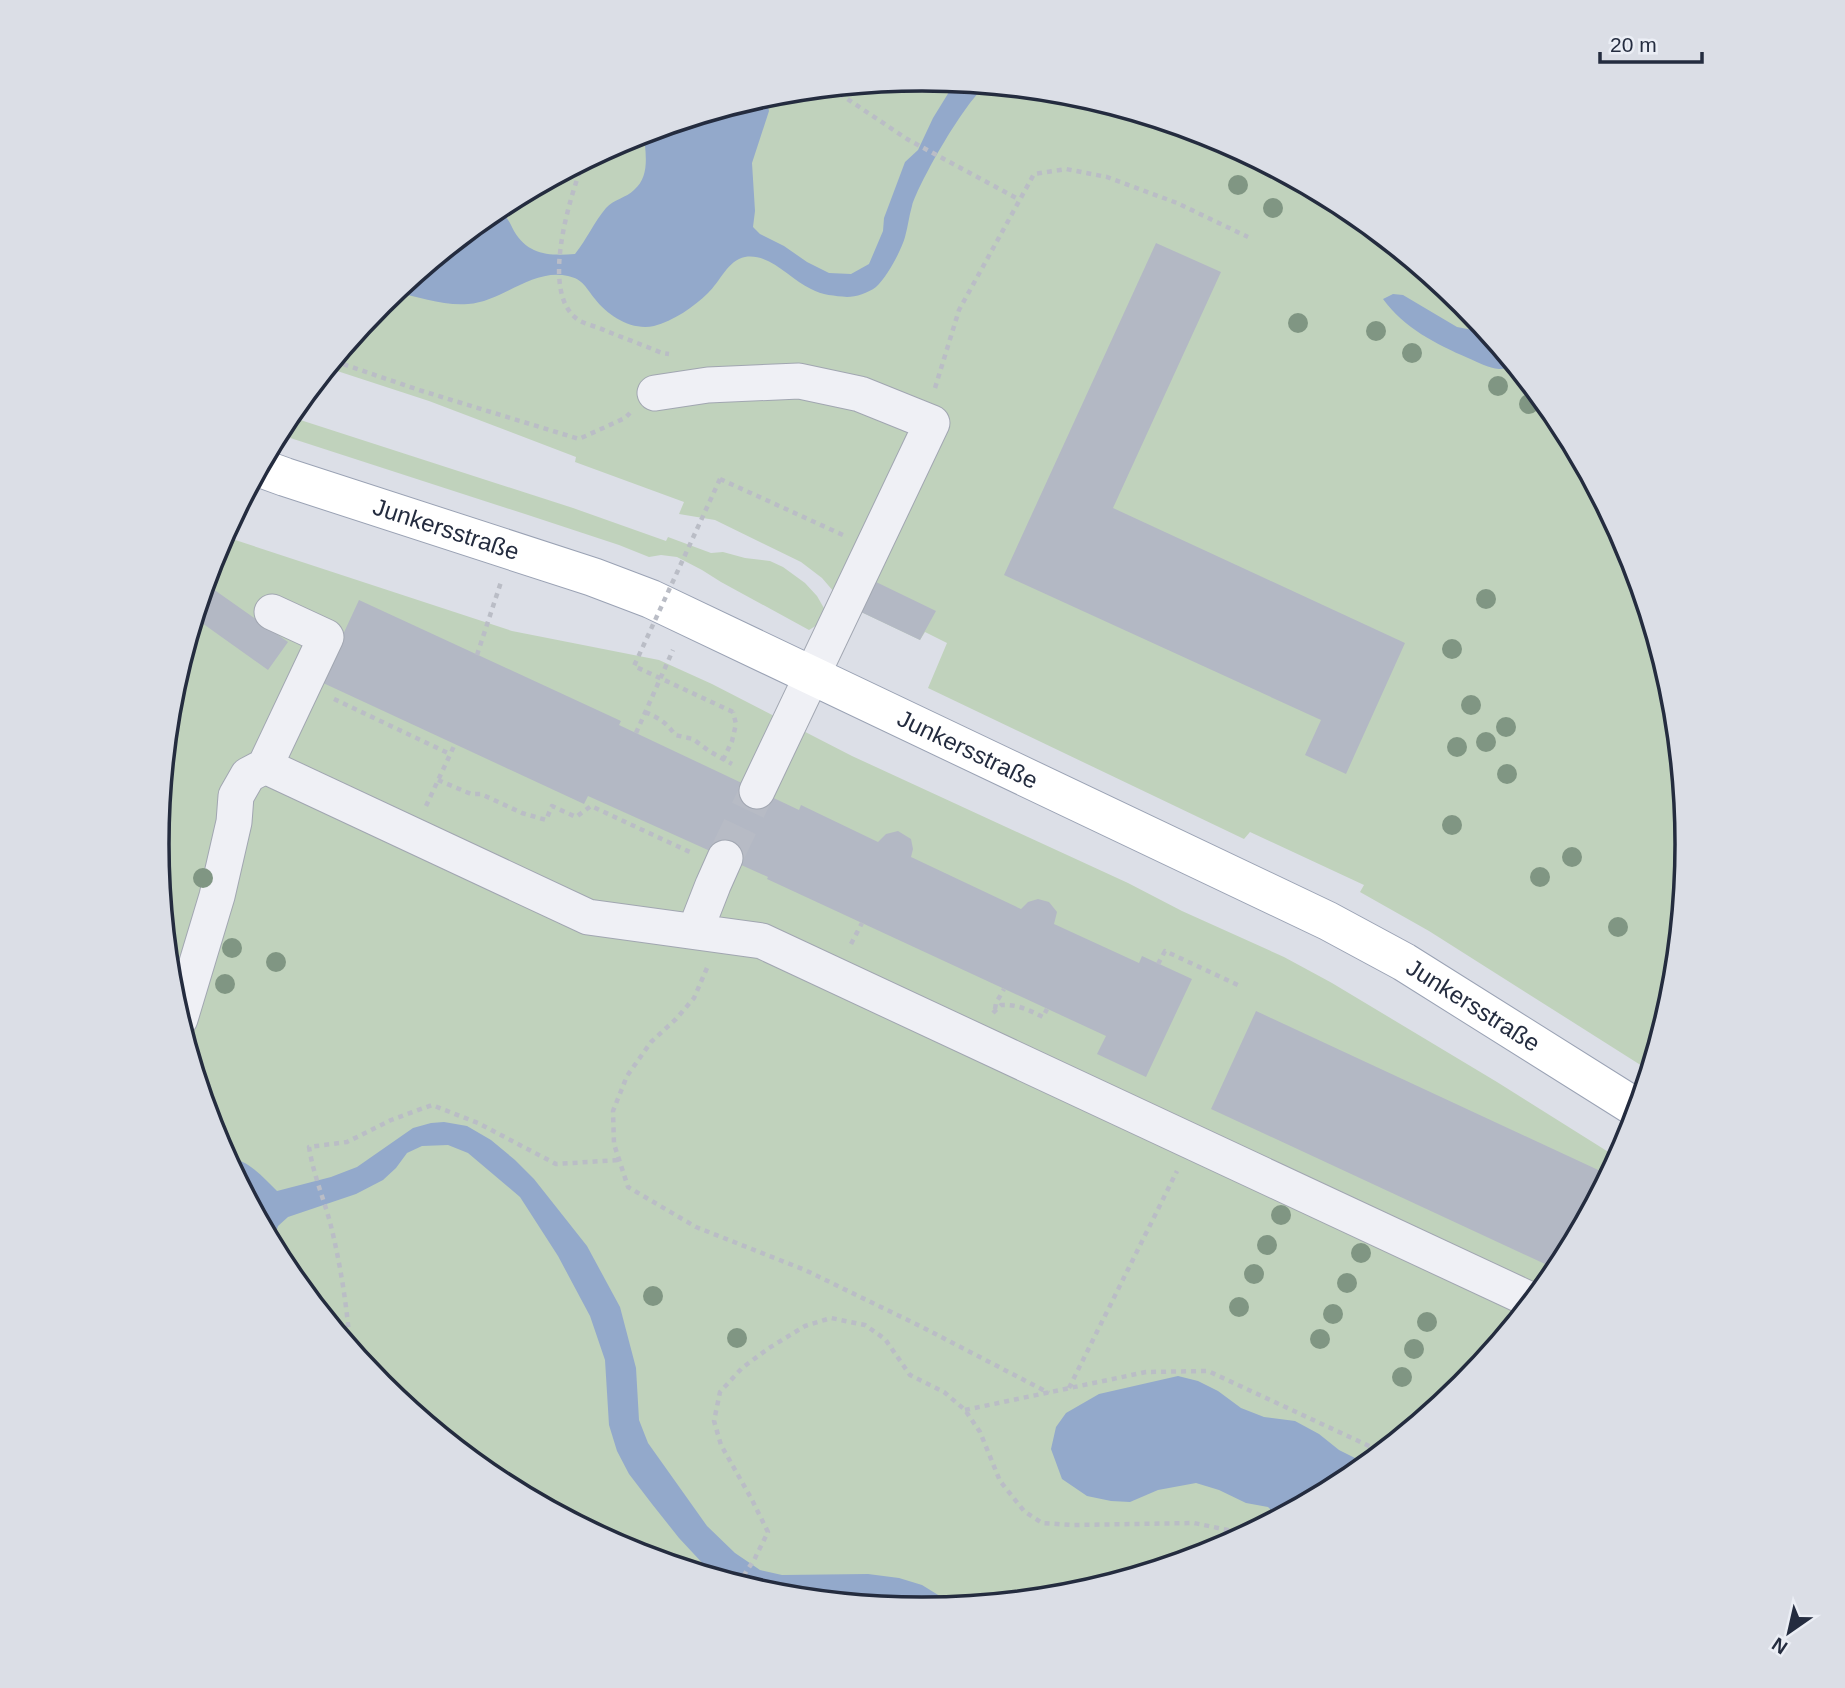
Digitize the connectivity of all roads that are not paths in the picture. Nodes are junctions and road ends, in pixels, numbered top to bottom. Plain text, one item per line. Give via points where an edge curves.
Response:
1 (655, 393) road end
2 (268, 471) edge
3 (272, 612) dead end
4 (812, 676) junction
5 (265, 766) junction
6 (760, 785) tunnel mouth
7 (723, 863) tunnel mouth
8 (709, 933) junction
9 (186, 999) edge
10 (1629, 1103) edge
11 (1524, 1297) edge

1 - 4 lane via 708,384 799,381 860,394 932,424
2 - 4 main road, Junkersstraße via 604,581
3 - 5 lane via 326,637
4 - 6 lane
4 - 10 main road, Junkersstraße via 1328,921 1404,962
5 - 8 lane via 588,917
5 - 9 lane via 248,775 236,796 217,896
7 - 8 lane
8 - 11 lane via 771,945

